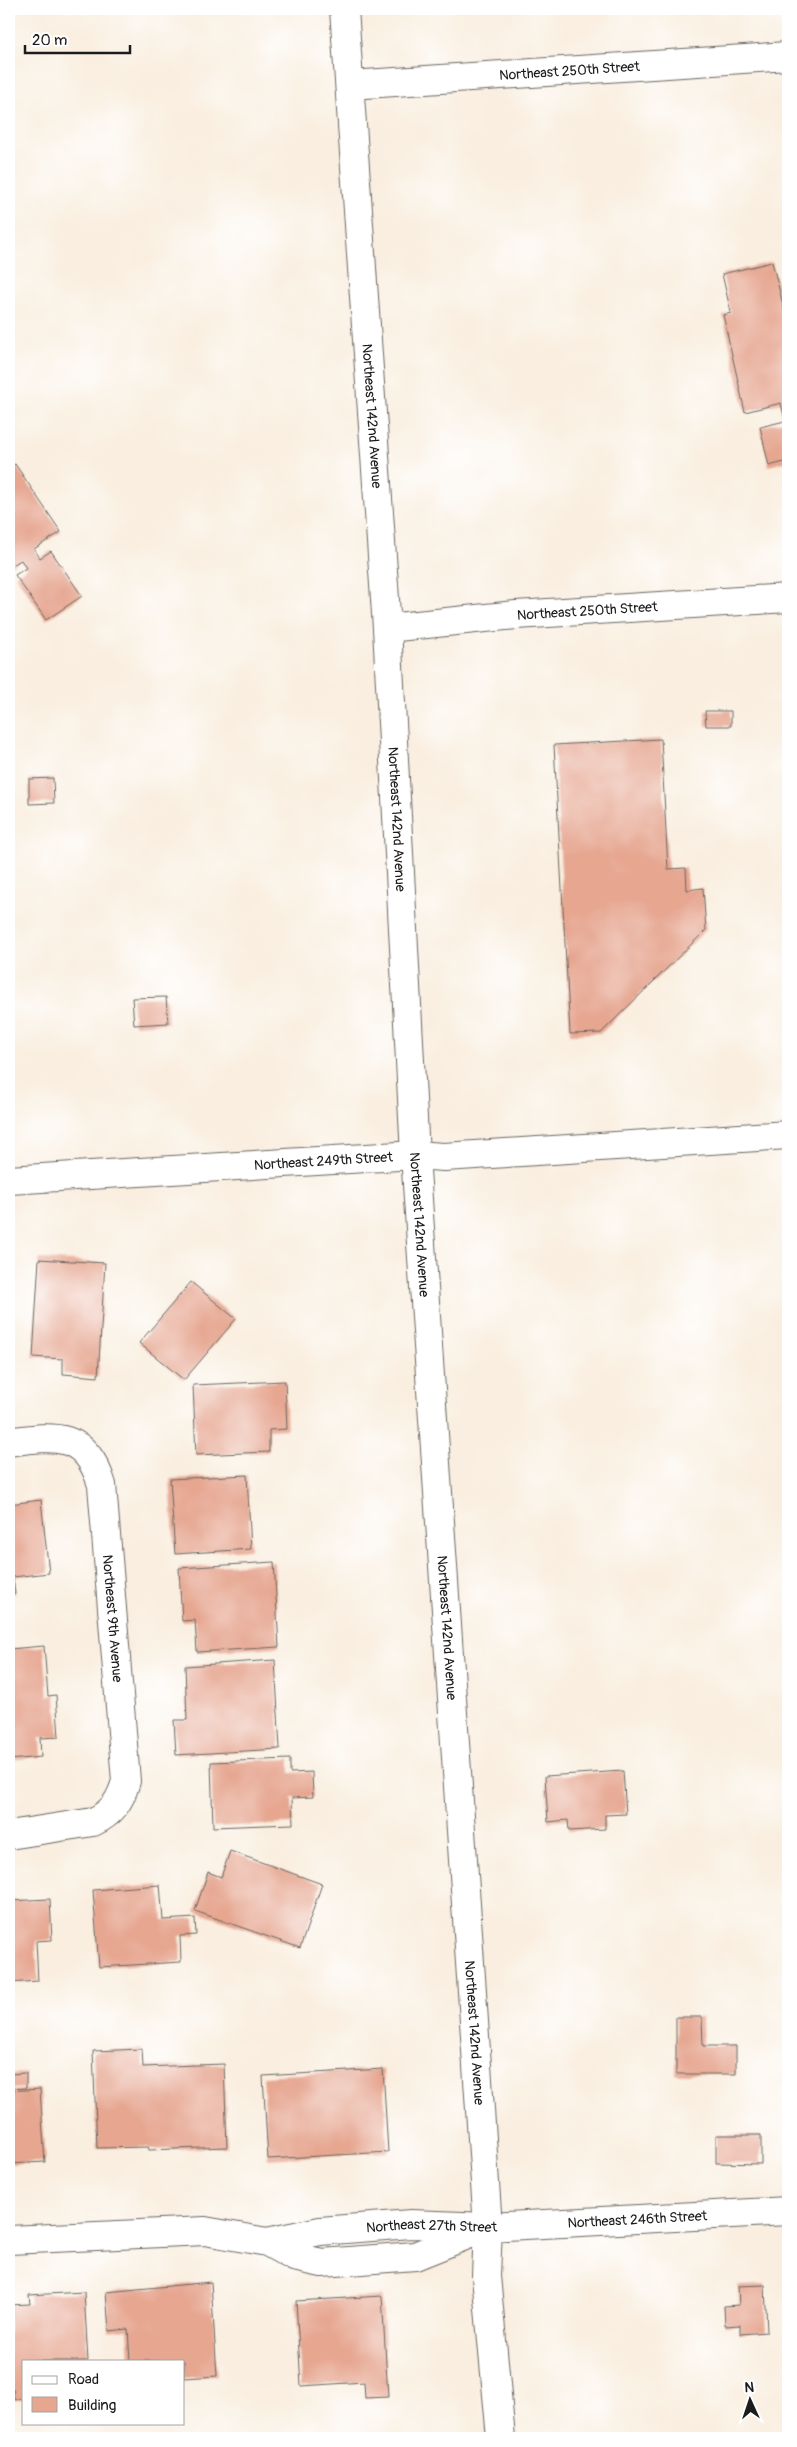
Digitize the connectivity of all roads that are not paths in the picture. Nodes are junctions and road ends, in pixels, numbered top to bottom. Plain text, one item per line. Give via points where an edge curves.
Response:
1 (344, 9) edge
2 (788, 56) edge
3 (350, 85) junction
4 (788, 598) edge
5 (387, 628) junction
6 (788, 1135) edge
7 (415, 1155) junction
8 (9, 1180) edge
9 (9, 1442) edge
10 (9, 1835) edge
11 (788, 2211) edge
12 (488, 2227) junction
13 (9, 2240) edge
14 (501, 2438) edge

1 - 3 street, Northeast 142nd Avenue
2 - 3 street, Northeast 250th Street
3 - 5 street, Northeast 142nd Avenue
4 - 5 street, Northeast 250th Street via 516,615
5 - 7 street, Northeast 142nd Avenue
6 - 7 street, Northeast 249th Street via 444,1157
7 - 8 street, Northeast 249th Street
7 - 12 street, Northeast 142nd Avenue
9 - 10 street, Northeast 9th Avenue via 52,1437 70,1442 86,1452 97,1467 102,1485 126,1782 116,1806 93,1822
11 - 12 street, Northeast 246th Street
12 - 13 street, Northeast 27th Street via 411,2224 320,2231 267,2242 205,2231
12 - 14 street, Northeast 142nd Avenue via 486,2276

